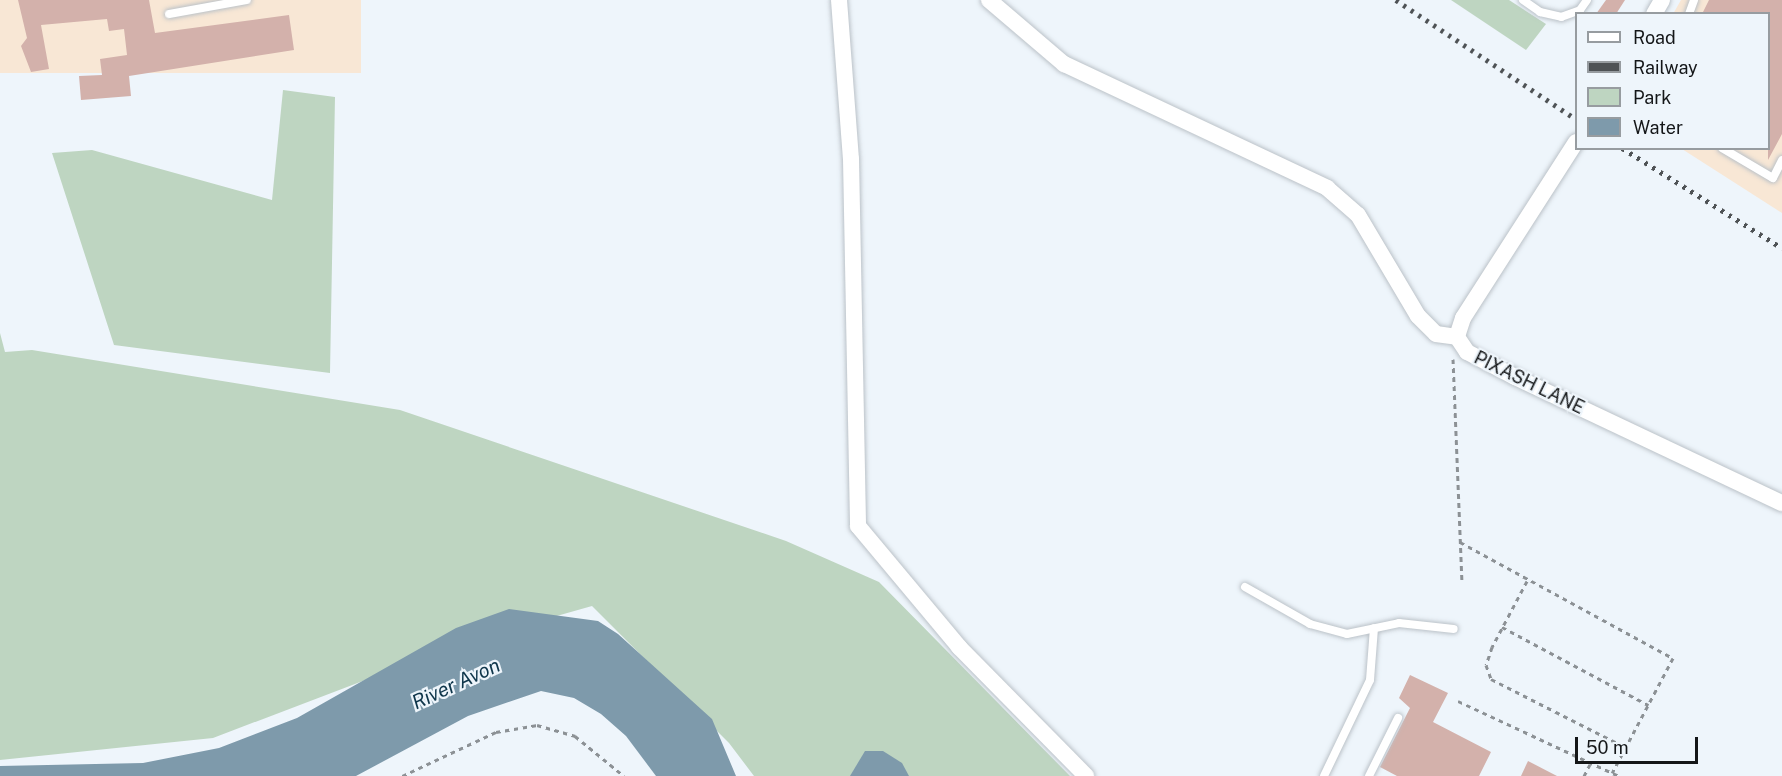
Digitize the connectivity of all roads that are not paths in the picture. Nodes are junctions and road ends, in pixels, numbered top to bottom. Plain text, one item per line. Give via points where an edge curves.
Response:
1 (247, 0) edge
2 (839, 0) edge
3 (989, 0) edge
4 (1523, 0) edge
5 (1587, 0) edge
6 (169, 14) dead end
7 (1573, 148) edge
8 (1725, 150) edge
9 (1782, 160) edge
10 (1457, 337) junction
11 (1782, 503) edge
12 (1245, 587) dead end
13 (1374, 628) junction
14 (1454, 629) dead end
15 (1398, 718) dead end
16 (1086, 776) edge
17 (1324, 776) edge
18 (1369, 776) edge

1 - 6 lane
2 - 16 street via 851,159 858,526 959,647
3 - 10 street via 1064,64 1327,188 1358,215 1418,316 1436,334
4 - 5 lane via 1540,12 1561,17 1580,10
7 - 10 street, PIXASH LANE via 1463,318
8 - 9 lane via 1773,178
10 - 11 street, PIXASH LANE via 1467,352 1515,377
12 - 13 lane via 1310,624 1347,634
13 - 14 lane via 1399,623
13 - 17 lane via 1370,680
15 - 18 lane

